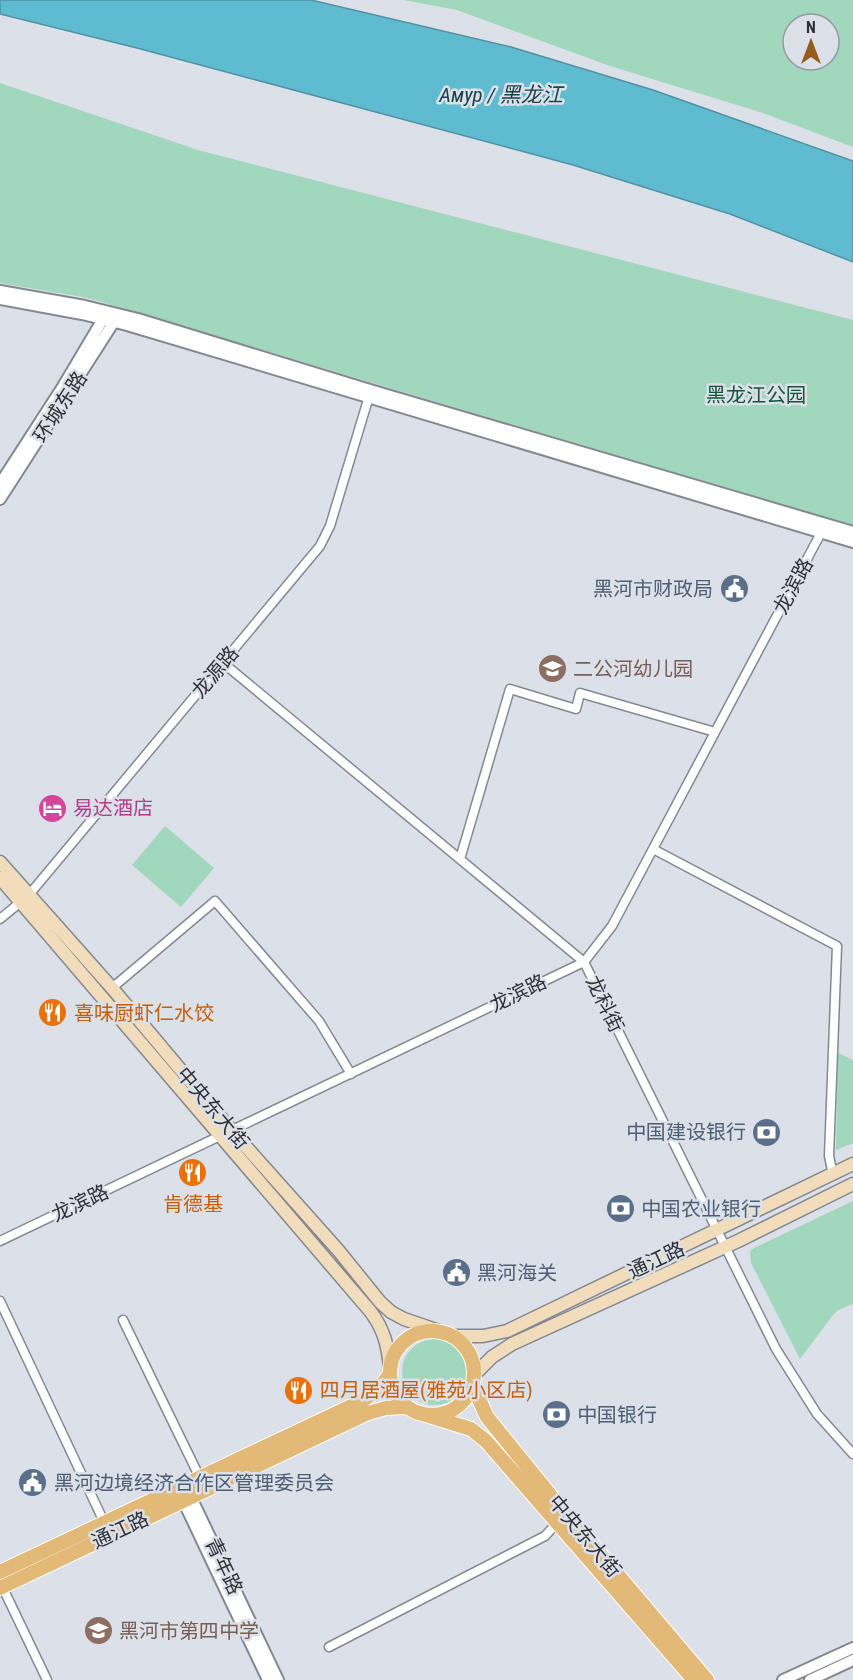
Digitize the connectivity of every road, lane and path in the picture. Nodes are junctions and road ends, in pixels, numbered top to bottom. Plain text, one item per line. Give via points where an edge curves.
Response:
1 (0, 291) edge
2 (0, 299) edge
3 (111, 317) junction
4 (369, 394) junction
5 (0, 484) edge
6 (0, 499) edge
7 (824, 528) junction
8 (853, 532) edge
9 (853, 542) edge
10 (222, 662) junction
11 (715, 732) junction
12 (653, 849) junction
13 (460, 859) junction
14 (0, 862) edge
15 (0, 878) edge
16 (25, 899) junction
17 (0, 918) edge
18 (584, 962) junction
19 (112, 988) junction
20 (351, 1074) junction
21 (226, 1133) junction
22 (853, 1164) edge
23 (833, 1175) junction
24 (853, 1184) edge
25 (717, 1231) junction
26 (0, 1241) edge
27 (725, 1247) junction
28 (0, 1301) edge
29 (123, 1320) dead end
30 (448, 1334) junction
31 (390, 1371) junction
32 (474, 1380) junction
33 (406, 1407) junction
34 (426, 1415) junction
35 (853, 1454) edge
36 (200, 1478) junction
37 (184, 1493) junction
38 (104, 1522) junction
39 (557, 1522) junction
40 (0, 1572) edge
41 (1, 1585) edge
42 (329, 1647) dead end
43 (853, 1648) edge
44 (853, 1660) edge
45 (47, 1680) edge
46 (268, 1680) edge
47 (278, 1680) edge
48 (694, 1680) edge
49 (707, 1680) edge
50 (783, 1680) edge
51 (810, 1680) edge

1 - 3 street
2 - 3 street
3 - 4 street
3 - 5 street, 环城东路
3 - 6 street, 环城东路
4 - 7 street
4 - 10 street, 龙源路 via 330,526 320,546
7 - 8 street
7 - 9 street
7 - 11 street, 龙滨路
10 - 13 street, 龙科街
10 - 16 street, 龙源路
11 - 12 street, 龙滨路
11 - 13 street via 580,693 576,709 510,689
12 - 18 street, 龙滨路 via 612,926
12 - 23 street via 837,946 829,1156
13 - 18 street, 龙科街
14 - 16 main road, 中央东大街
15 - 16 main road, 中央东大街
16 - 17 street, 龙源路
16 - 19 main road, 中央东大街
16 - 21 main road, 中央东大街
18 - 20 street, 龙滨路
18 - 25 street, 龙科街
19 - 20 street via 215,901 319,1021
19 - 21 main road, 中央东大街
20 - 21 street, 龙滨路
21 - 26 street, 龙滨路
21 - 30 main road, 中央东大街 via 338,1250 391,1312
21 - 31 main road, 中央东大街 via 378,1321 386,1337
22 - 23 main road, 通江路
23 - 25 main road, 通江路
24 - 27 main road, 通江路
25 - 27 street, 龙科街
25 - 30 main road, 通江路 via 507,1331 483,1336
27 - 32 main road, 通江路 via 512,1344 492,1357
27 - 35 street, 龙科街 via 776,1349 817,1414
28 - 38 street
29 - 36 street
30 - 31 main road via 429,1331 407,1339 393,1357
30 - 32 main road via 470,1352
31 - 33 main road via 394,1392
31 - 36 main road, 通江路 via 378,1390 362,1401
32 - 34 main road via 460,1406 438,1415
32 - 49 main road, 中央东大街 via 487,1417
33 - 34 main road
33 - 37 main road, 通江路 via 368,1413
34 - 39 main road via 471,1429 486,1441
36 - 37 main road, 通江路
37 - 38 main road, 通江路
37 - 41 main road, 通江路
37 - 46 street, 青年路
37 - 47 street, 青年路
38 - 40 main road, 通江路
39 - 42 street via 545,1536
39 - 48 main road
41 - 45 street
43 - 50 street
44 - 51 street

